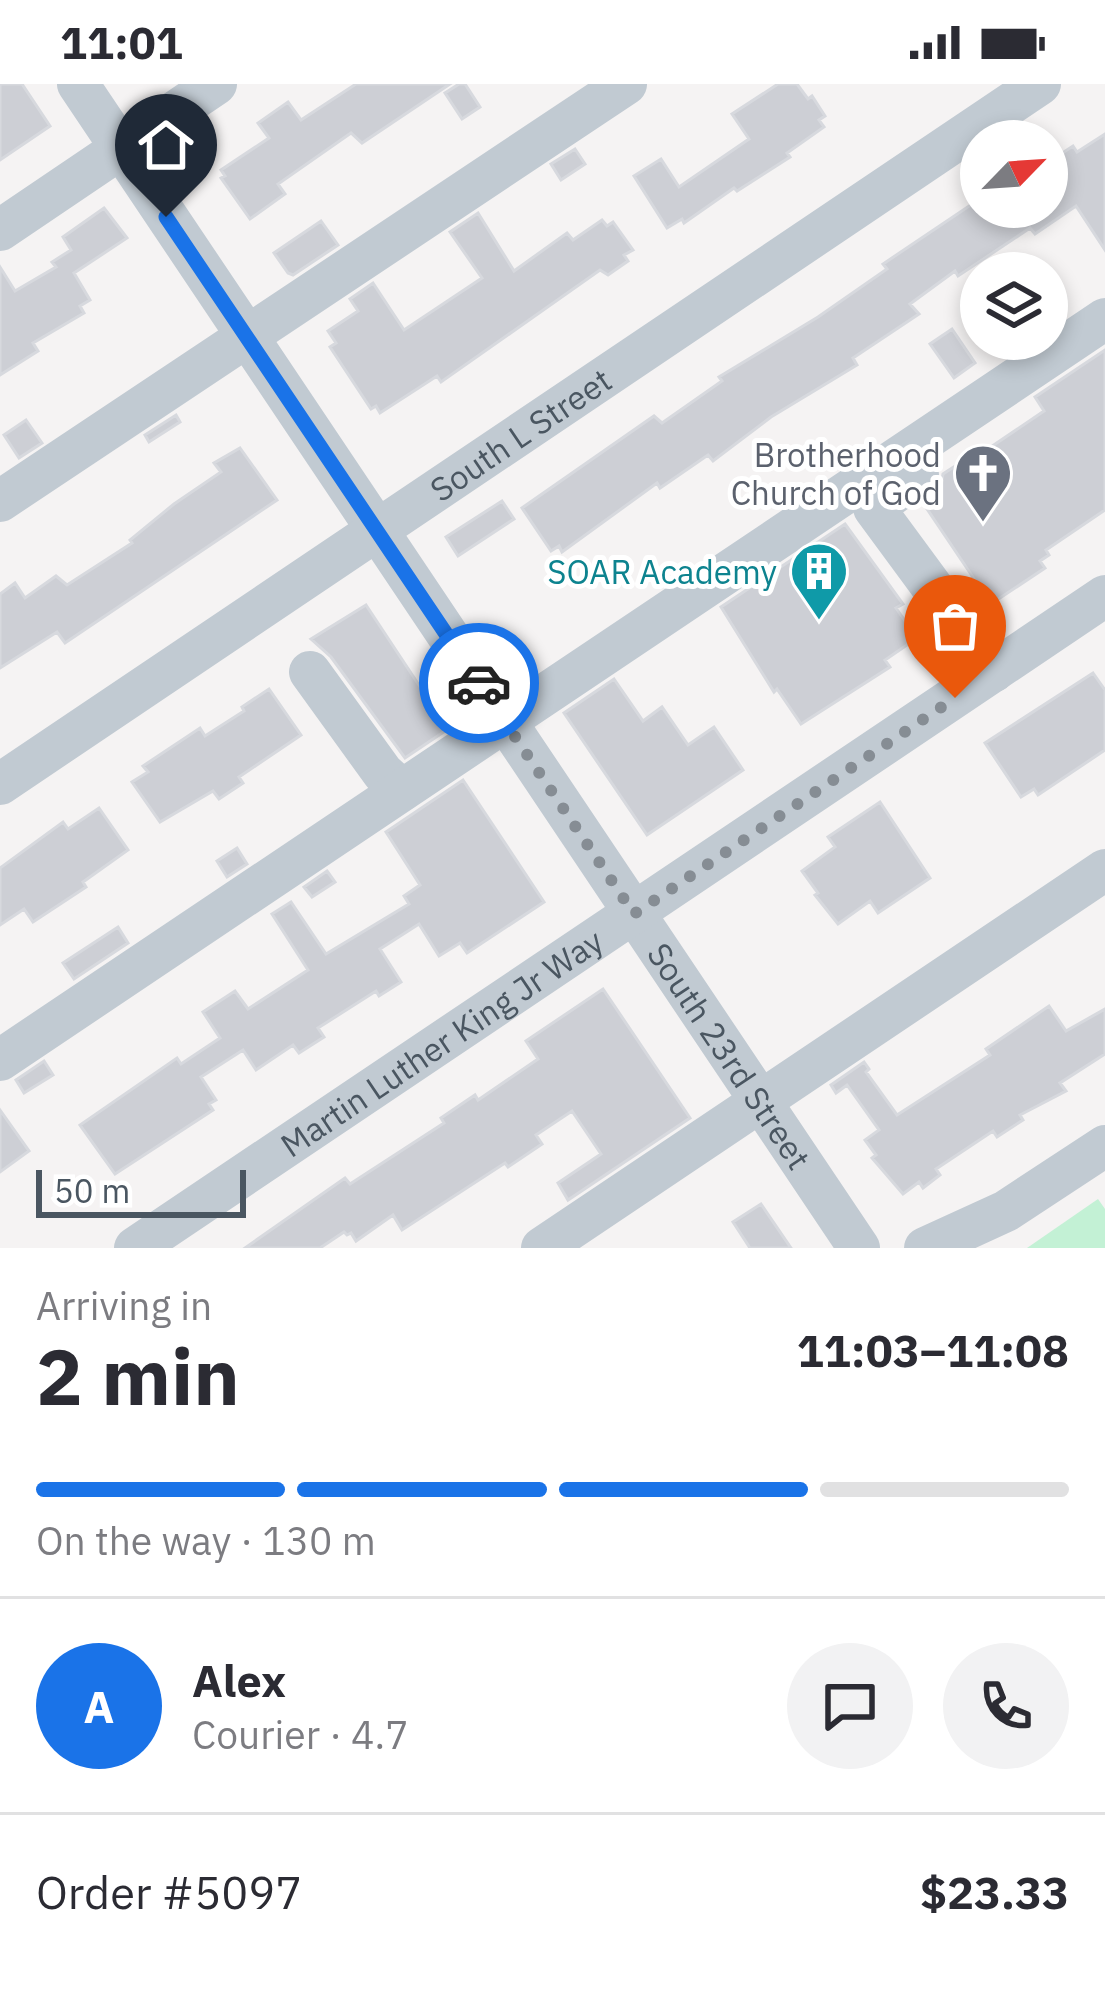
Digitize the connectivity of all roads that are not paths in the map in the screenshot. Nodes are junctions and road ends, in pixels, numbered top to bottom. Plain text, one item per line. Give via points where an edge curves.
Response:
1 (77, 84) edge
2 (216, 84) edge
3 (626, 84) edge
4 (1040, 84) edge
5 (121, 149) junction
6 (0, 230) edge
7 (1105, 319) edge
8 (246, 335) junction
9 (950, 454) dead end
10 (0, 501) edge
11 (377, 532) junction
12 (1105, 596) edge
13 (994, 671) junction
14 (310, 672) dead end
15 (505, 722) junction
16 (0, 784) edge
17 (402, 790) junction
18 (1105, 870) edge
19 (634, 914) junction
20 (0, 1060) edge
21 (759, 1102) junction
22 (1105, 1146) edge
23 (1006, 1211) junction
24 (135, 1248) edge
25 (542, 1248) edge
26 (860, 1248) edge
27 (925, 1248) edge
28 (970, 1248) edge

1 - 5 street, South 23rd Street
2 - 5 street
3 - 8 street
4 - 11 street, South L Street
5 - 6 street
5 - 8 street, South 23rd Street
7 - 15 street
8 - 10 street
8 - 11 street, South 23rd Street
9 - 13 street via 874,508
11 - 15 street, South 23rd Street
11 - 16 street, South L Street
12 - 13 street, Martin Luther King Jr Way
13 - 19 street, Martin Luther King Jr Way
14 - 17 street
15 - 17 street
15 - 19 street, South 23rd Street
17 - 20 street
18 - 21 street
19 - 21 street, South 23rd Street
19 - 24 street, Martin Luther King Jr Way
21 - 25 street
21 - 26 street, South 23rd Street
22 - 23 street
23 - 27 street
23 - 28 street

